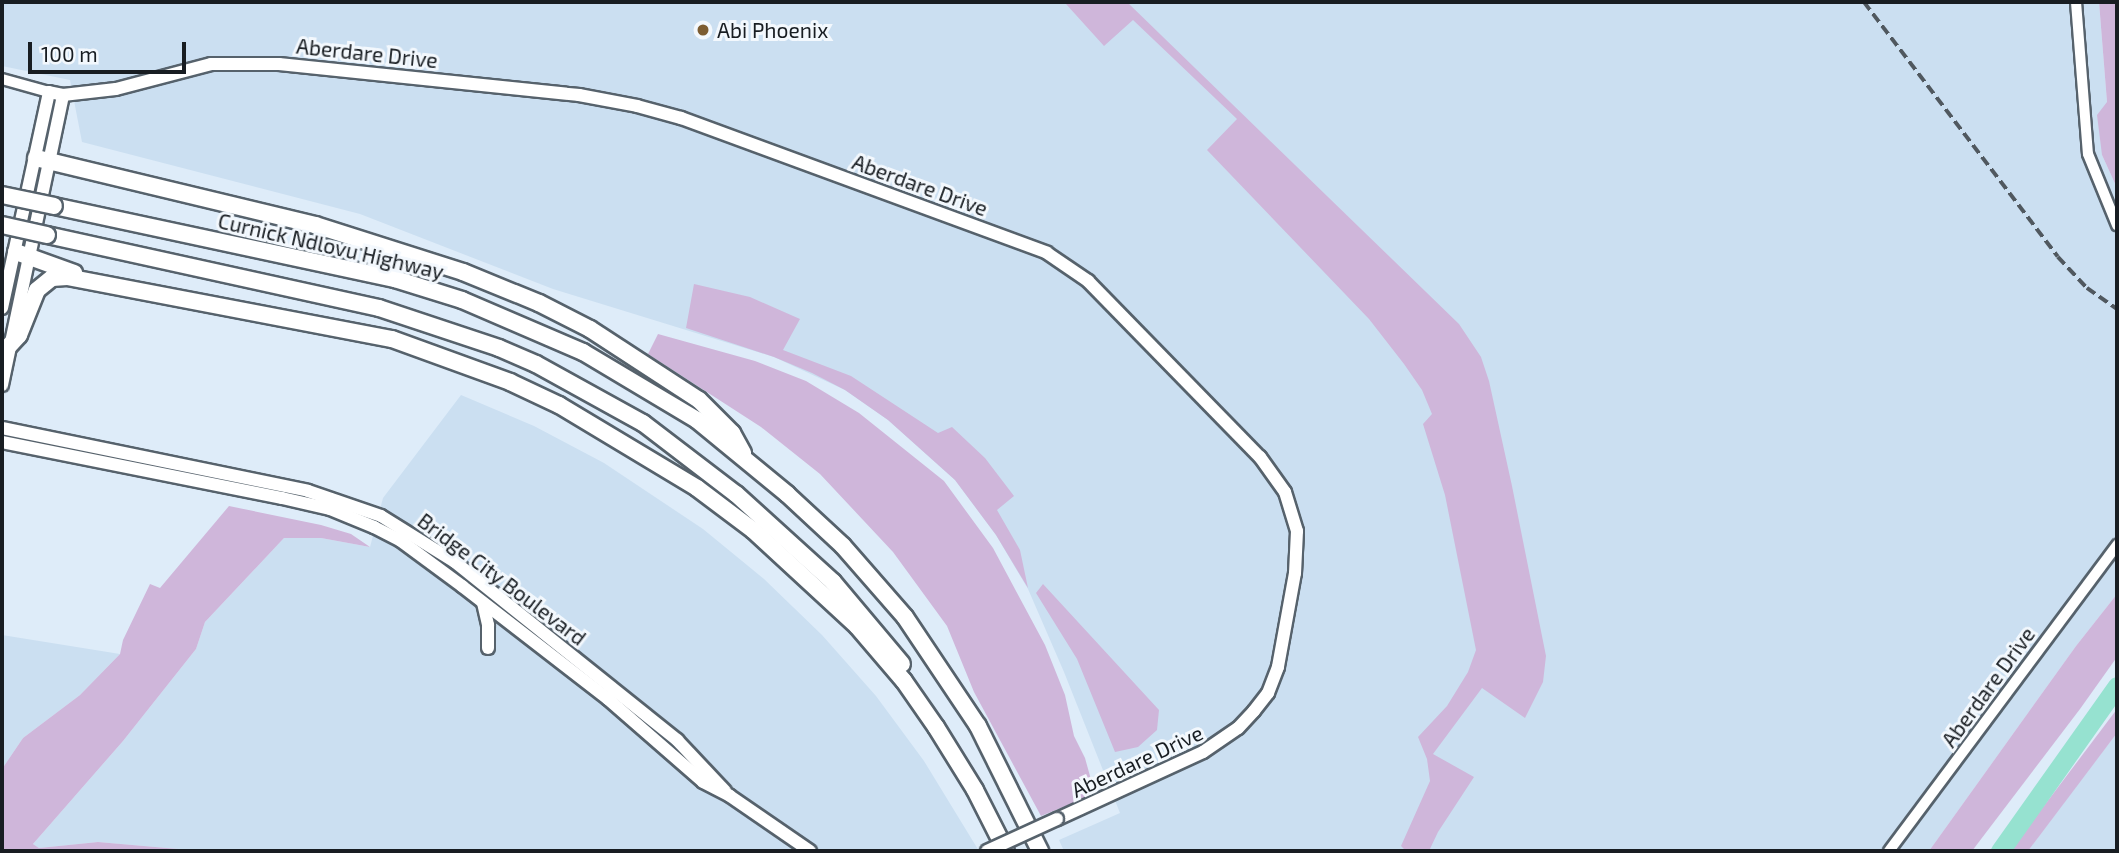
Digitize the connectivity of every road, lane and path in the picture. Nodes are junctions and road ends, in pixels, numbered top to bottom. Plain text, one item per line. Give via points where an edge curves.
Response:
1 (2076, 2) edge
2 (2, 79) edge
3 (49, 93) junction
4 (63, 95) junction
5 (44, 159) junction
6 (2, 195) edge
7 (2, 225) edge
8 (2117, 225) edge
9 (23, 254) junction
10 (106, 284) junction
11 (2, 308) edge
12 (8, 347) junction
13 (2, 385) edge
14 (2, 429) edge
15 (2, 442) edge
16 (745, 458) junction
17 (219, 478) junction
18 (2117, 545) edge
19 (483, 603) junction
20 (488, 648) dead end
21 (707, 778) junction
22 (810, 851) edge
23 (987, 851) edge
24 (1006, 851) edge
25 (1015, 851) edge
26 (1040, 851) edge
27 (1889, 851) edge

1 - 8 street via 2088,154
2 - 3 street, Aberdare Drive
3 - 4 street, Aberdare Drive
3 - 5 street
4 - 5 street
4 - 23 street, Aberdare Drive, bridge via 116,89 211,64 253,62 579,95 681,118 1020,241 1069,267 1110,302 1274,473 1293,512 1297,552 1278,667 1268,693 1238,728 1203,752
5 - 9 street
5 - 16 main road via 316,225 463,272 539,303 590,329 699,400 733,433
6 - 16 main road, Curnick Ndlovu Highway, bridge via 395,279 474,304 624,374 697,420
7 - 25 main road, bridge via 415,318 536,364 643,423 776,528 869,622 964,755
9 - 10 main road
9 - 11 street
9 - 12 street
10 - 12 main road via 55,277 42,284 19,335
10 - 24 main road via 392,339 510,382 652,458 753,530 857,626 936,727
12 - 13 street
14 - 17 street, Bridge City Boulevard
15 - 17 street, Bridge City Boulevard
16 - 26 main road, Curnick Ndlovu Highway via 859,563 929,649 984,736
17 - 19 street, Bridge City Boulevard via 357,519 401,541
17 - 21 street, Bridge City Boulevard via 352,504 418,536 667,732
18 - 27 street, Aberdare Drive
19 - 20 street
19 - 21 street, Bridge City Boulevard
21 - 22 street, Bridge City Boulevard

